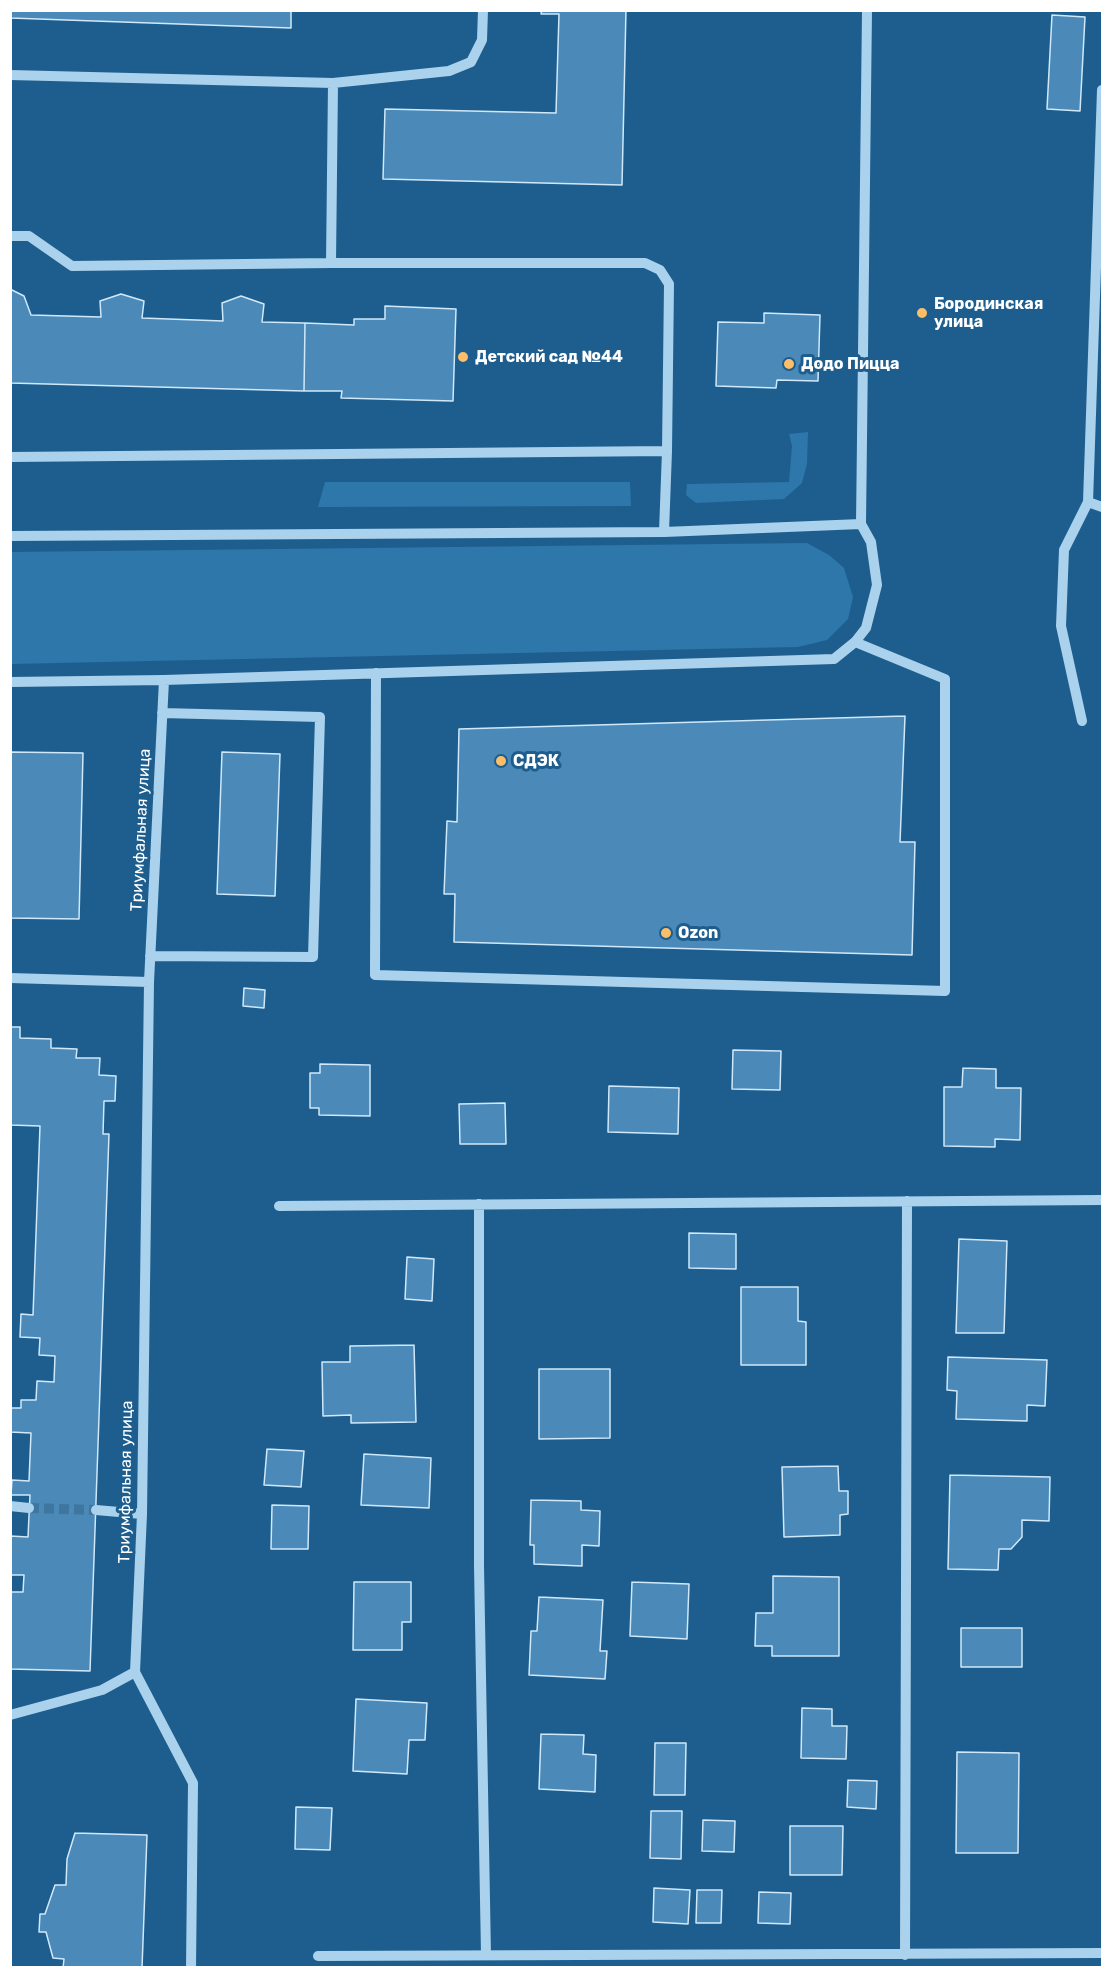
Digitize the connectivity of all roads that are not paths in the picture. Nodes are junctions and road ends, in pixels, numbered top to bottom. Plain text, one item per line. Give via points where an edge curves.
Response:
1 (483, 10) edge
2 (867, 10) edge
3 (10, 75) edge
4 (333, 83) junction
5 (1102, 90) edge
6 (10, 236) edge
7 (331, 263) junction
8 (668, 451) junction
9 (10, 457) edge
10 (1088, 502) junction
11 (1102, 507) edge
12 (861, 525) junction
13 (664, 532) junction
14 (10, 536) edge
15 (855, 642) junction
16 (376, 673) junction
17 (164, 680) junction
18 (10, 682) edge
19 (162, 712) junction
20 (1082, 722) dead end
21 (150, 956) junction
22 (10, 978) edge
23 (148, 982) junction
24 (1102, 1200) edge
25 (907, 1201) junction
26 (479, 1204) junction
27 (279, 1206) dead end
28 (10, 1506) edge
29 (29, 1508) tunnel mouth
30 (96, 1510) tunnel mouth
31 (142, 1514) junction
32 (135, 1672) junction
33 (10, 1715) edge
34 (1102, 1953) edge
35 (486, 1955) junction
36 (905, 1955) junction
37 (318, 1956) dead end
38 (191, 1968) edge

1 - 4 street via 482,40 471,62 449,71
2 - 12 street
3 - 4 street
4 - 7 street
5 - 10 street
6 - 7 street via 29,236 72,266
7 - 8 street via 645,263 660,270 669,284
8 - 9 street
8 - 13 street
10 - 11 street
10 - 20 street via 1064,550 1061,615
12 - 13 street
12 - 15 street via 871,542 877,585 866,628
13 - 14 street
15 - 16 street via 834,659
15 - 16 street via 945,679 945,991 375,975
16 - 17 street
17 - 18 street
17 - 19 street, Триумфальная улица
19 - 21 street, Триумфальная улица
19 - 21 street via 320,717 313,957
21 - 23 street, Триумфальная улица
22 - 23 street
23 - 31 street, Триумфальная улица
24 - 25 street
25 - 26 street
25 - 36 street
26 - 27 street
26 - 35 street via 479,1566
28 - 29 street
30 - 31 street
31 - 32 street, Триумфальная улица
32 - 33 street via 102,1690
32 - 38 street via 193,1783
34 - 36 street
35 - 36 street
35 - 37 street

